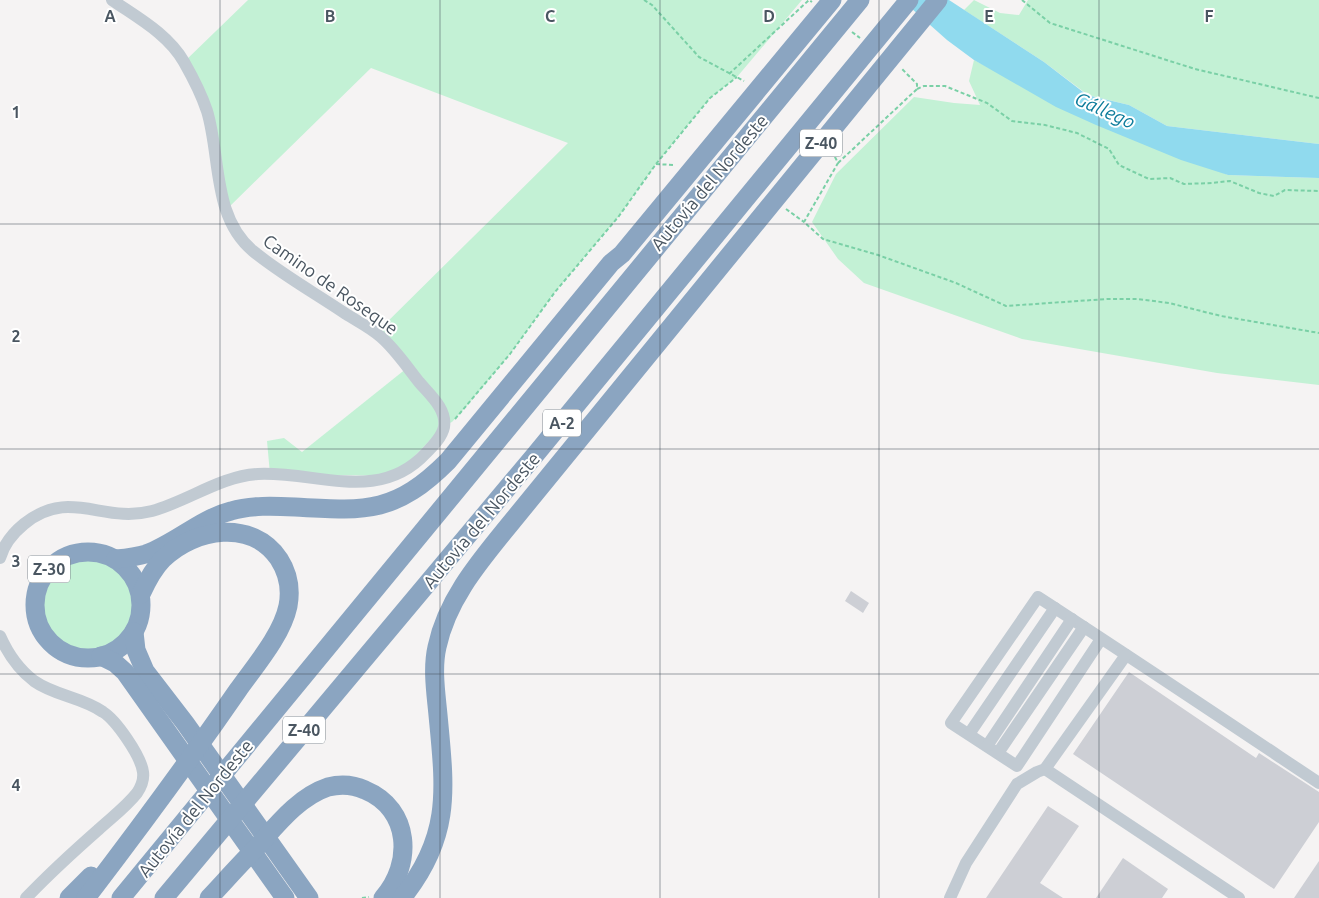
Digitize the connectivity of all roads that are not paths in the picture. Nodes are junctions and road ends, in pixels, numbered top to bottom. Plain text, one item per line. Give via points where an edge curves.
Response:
1 (112, 0) edge
2 (860, 0) edge
3 (909, 0) edge
4 (938, 0) edge
5 (824, 3) edge
6 (622, 254) junction
7 (672, 325) junction
8 (418, 536) junction
9 (0, 558) edge
10 (116, 558) junction
11 (444, 563) junction
12 (141, 594) junction
13 (1055, 608) junction
14 (1072, 620) junction
15 (1084, 627) junction
16 (134, 632) junction
17 (0, 636) edge
18 (1101, 639) junction
19 (1126, 655) junction
20 (101, 656) junction
21 (969, 734) junction
22 (987, 746) junction
23 (998, 753) junction
24 (1045, 769) junction
25 (1319, 783) edge
26 (159, 803) junction
27 (26, 898) edge
28 (69, 898) edge
29 (86, 898) edge
30 (120, 898) edge
31 (164, 898) edge
32 (210, 898) edge
33 (285, 898) edge
34 (309, 898) edge
35 (383, 898) edge
36 (402, 898) edge
37 (950, 898) edge
38 (1239, 898) edge

1 - 9 street, Camino de Roseque via 156,31 184,62 207,111 217,176 226,210 239,237 251,250 383,339 441,408 445,425 442,434 424,456 395,476 349,482 257,474 236,478 174,504 136,514 111,514 75,506 58,507 42,512 19,528 7,542
2 - 8 highway, Autovía del Nordeste / A-2
3 - 11 highway, Autovía del Nordeste / A-2
4 - 7 highway, Z-40
5 - 6 highway
6 - 8 highway via 544,362 425,508
6 - 10 highway via 611,263 448,461 409,494 386,504 361,509 241,508 205,521 146,554
7 - 11 highway, Z-40 via 632,364 508,506
7 - 36 highway via 486,554 451,605 437,648 435,669 443,767 441,817 429,858
8 - 30 highway, Autovía del Nordeste / Z-40
10 - 12 highway, Z-30 via 132,573
10 - 20 highway, Z-30 via 90,551 64,557 44,576 35,602 40,628 58,649 83,658
11 - 31 highway, Autovía del Nordeste / Z-40
12 - 16 highway, Z-30 via 140,620
12 - 26 highway via 152,572 173,551 210,534 232,532 250,535 268,546 282,563 289,590 286,612 274,636
13 - 14 street
13 - 21 street
13 - 21 street via 1038,597 951,722
14 - 15 street
14 - 22 street
15 - 18 street
15 - 23 street
16 - 20 highway, Z-30 via 120,648
16 - 34 highway, Z-30 via 141,663
17 - 27 street via 12,660 34,681 109,716 138,758 143,772 142,785 131,800
18 - 19 street
18 - 23 street via 1017,766
19 - 24 street
19 - 25 street
20 - 33 highway via 125,672
21 - 22 street
22 - 23 street
24 - 37 street via 1017,784 966,863
24 - 38 street
26 - 28 highway via 150,806
26 - 29 highway
32 - 35 highway via 296,807 319,791 337,785 370,792 385,802 397,818 403,854 397,876

